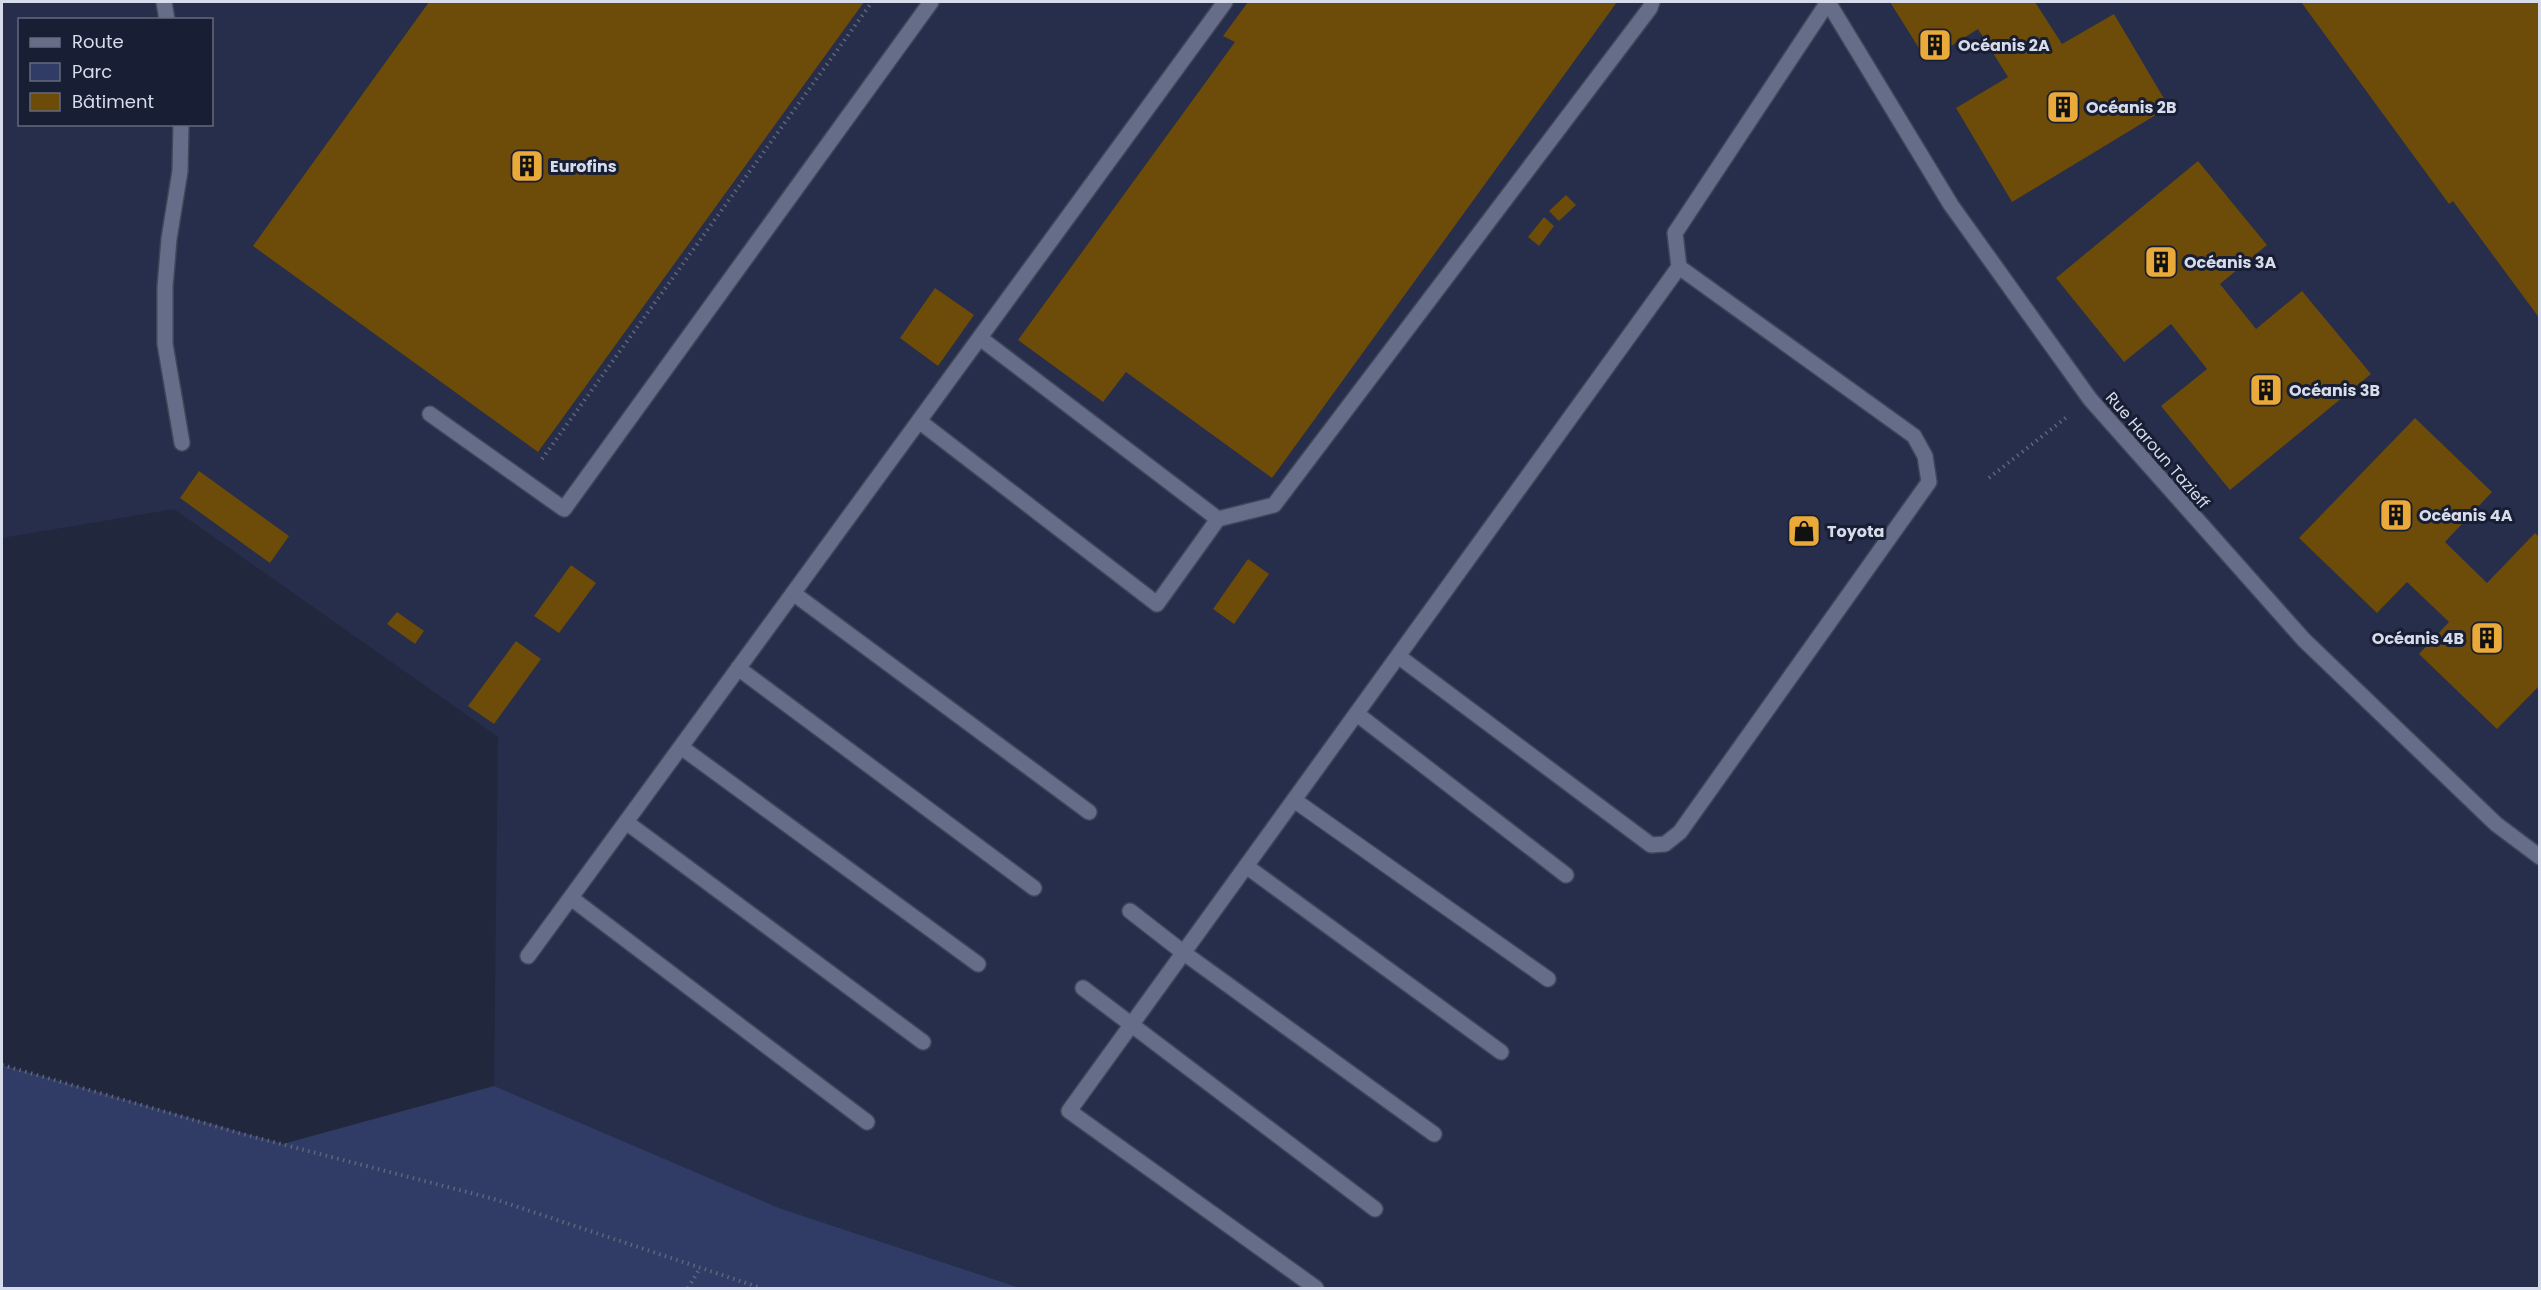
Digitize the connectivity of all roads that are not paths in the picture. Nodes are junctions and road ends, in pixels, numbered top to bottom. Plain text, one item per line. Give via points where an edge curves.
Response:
1 (164, 2) edge
2 (931, 2) edge
3 (1225, 2) edge
4 (1652, 2) edge
5 (1828, 2) edge
6 (167, 18) edge
7 (182, 126) edge
8 (1679, 267) junction
9 (980, 338) junction
10 (430, 414) dead end
11 (919, 421) junction
12 (182, 443) dead end
13 (1218, 519) junction
14 (793, 593) junction
15 (1398, 656) junction
16 (738, 668) junction
17 (1357, 714) junction
18 (681, 747) junction
19 (1294, 800) junction
20 (1089, 812) dead end
21 (626, 822) junction
22 (2540, 857) edge
23 (1246, 866) junction
24 (1566, 875) dead end
25 (1034, 888) dead end
26 (571, 898) junction
27 (1130, 911) dead end
28 (1184, 953) junction
29 (528, 956) dead end
30 (978, 964) dead end
31 (1548, 980) dead end
32 (1083, 988) dead end
33 (1131, 1024) junction
34 (923, 1042) dead end
35 (1501, 1052) dead end
36 (867, 1122) dead end
37 (1434, 1134) dead end
38 (1375, 1209) dead end
39 (1316, 1288) edge

1 - 6 street
2 - 10 street via 564,509
3 - 9 street
4 - 13 street via 1274,505
5 - 8 street via 1676,233
5 - 22 street, Rue Haroun Tazieff via 1952,205 2090,399 2304,640 2496,824
7 - 12 street via 165,287 165,344
8 - 15 street
8 - 15 street via 1914,436 1925,456 1929,482 1680,832 1665,844 1652,845
9 - 11 street
9 - 13 street
11 - 13 street via 1157,604
11 - 14 street
14 - 16 street
14 - 20 street
15 - 17 street
16 - 18 street
16 - 25 street
17 - 19 street
17 - 24 street
18 - 21 street
18 - 30 street
19 - 23 street
19 - 31 street
21 - 26 street
21 - 34 street
23 - 28 street
23 - 35 street
26 - 29 street
26 - 36 street
27 - 28 street
28 - 33 street
28 - 37 street
32 - 33 street
33 - 38 street
33 - 39 street via 1069,1111

